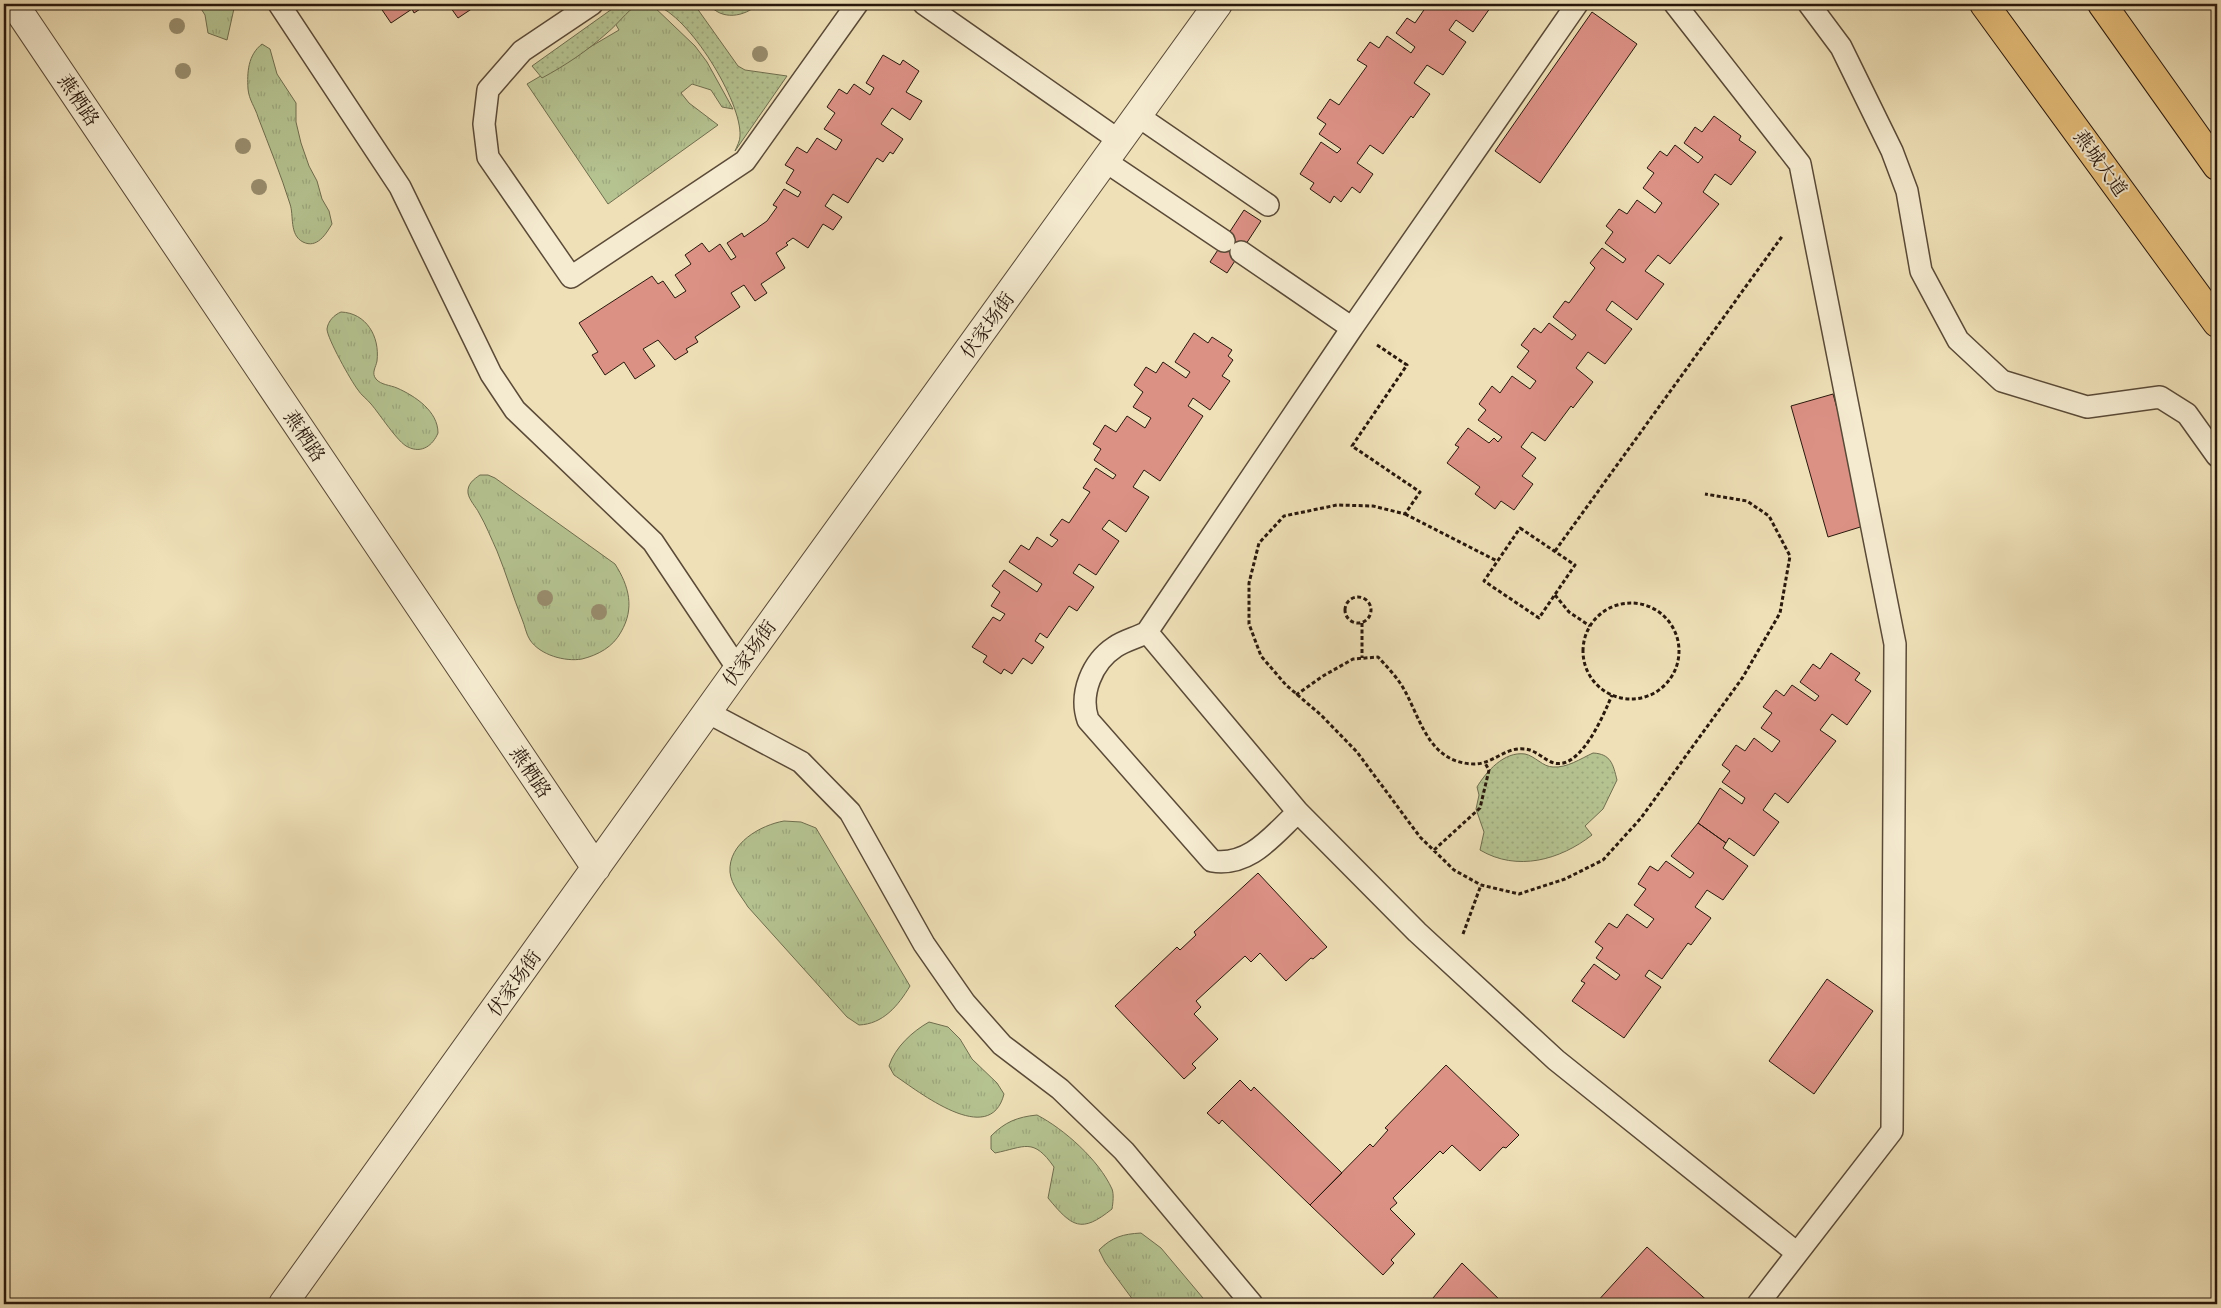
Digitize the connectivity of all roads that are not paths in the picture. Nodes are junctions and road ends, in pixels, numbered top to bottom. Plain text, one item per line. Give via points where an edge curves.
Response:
1 (14, 4) edge
2 (280, 4) edge
3 (592, 4) edge
4 (857, 4) edge
5 (924, 4) edge
6 (1218, 4) edge
7 (1577, 4) edge
8 (1675, 4) edge
9 (1809, 4) edge
10 (1984, 4) edge
11 (2102, 4) edge
12 (1138, 116) junction
13 (1112, 151) junction
14 (2217, 166) edge
15 (1268, 205) dead end
16 (2217, 323) edge
17 (1352, 328) junction
18 (2217, 456) edge
19 (1147, 632) junction
20 (738, 669) junction
21 (707, 712) junction
22 (1298, 812) junction
23 (596, 868) junction
24 (1798, 1253) junction
25 (283, 1304) edge
26 (1252, 1304) edge
27 (1758, 1304) edge

1 - 23 street, 燕栖路
2 - 20 lane via 400,187 491,374 514,410 653,542
3 - 4 lane via 522,51 488,90 484,124 488,157 571,277 745,161
5 - 13 lane
6 - 12 street, 伏家场街
7 - 17 lane
8 - 24 lane via 1800,164 1895,644 1892,1131
9 - 18 lane via 1841,47 1892,151 1907,190 1921,271 1958,340 2002,382 2087,408 2160,397 2187,414
10 - 16 main road, 燕城大道
11 - 14 main road
12 - 13 street, 伏家场街
12 - 15 lane
13 - 17 lane via 1233,246
13 - 20 street, 伏家场街
17 - 19 lane
19 - 22 lane
19 - 22 lane via 1112,648 1101,660 1086,691 1084,707 1088,720 1212,861 1235,861 1249,856
20 - 21 street, 伏家场街
21 - 23 street, 伏家场街
21 - 26 lane via 801,762 850,812 924,944 965,1003 1002,1044 1060,1089 1124,1151
22 - 24 lane via 1417,932 1556,1060
23 - 25 street, 伏家场街
24 - 27 lane

